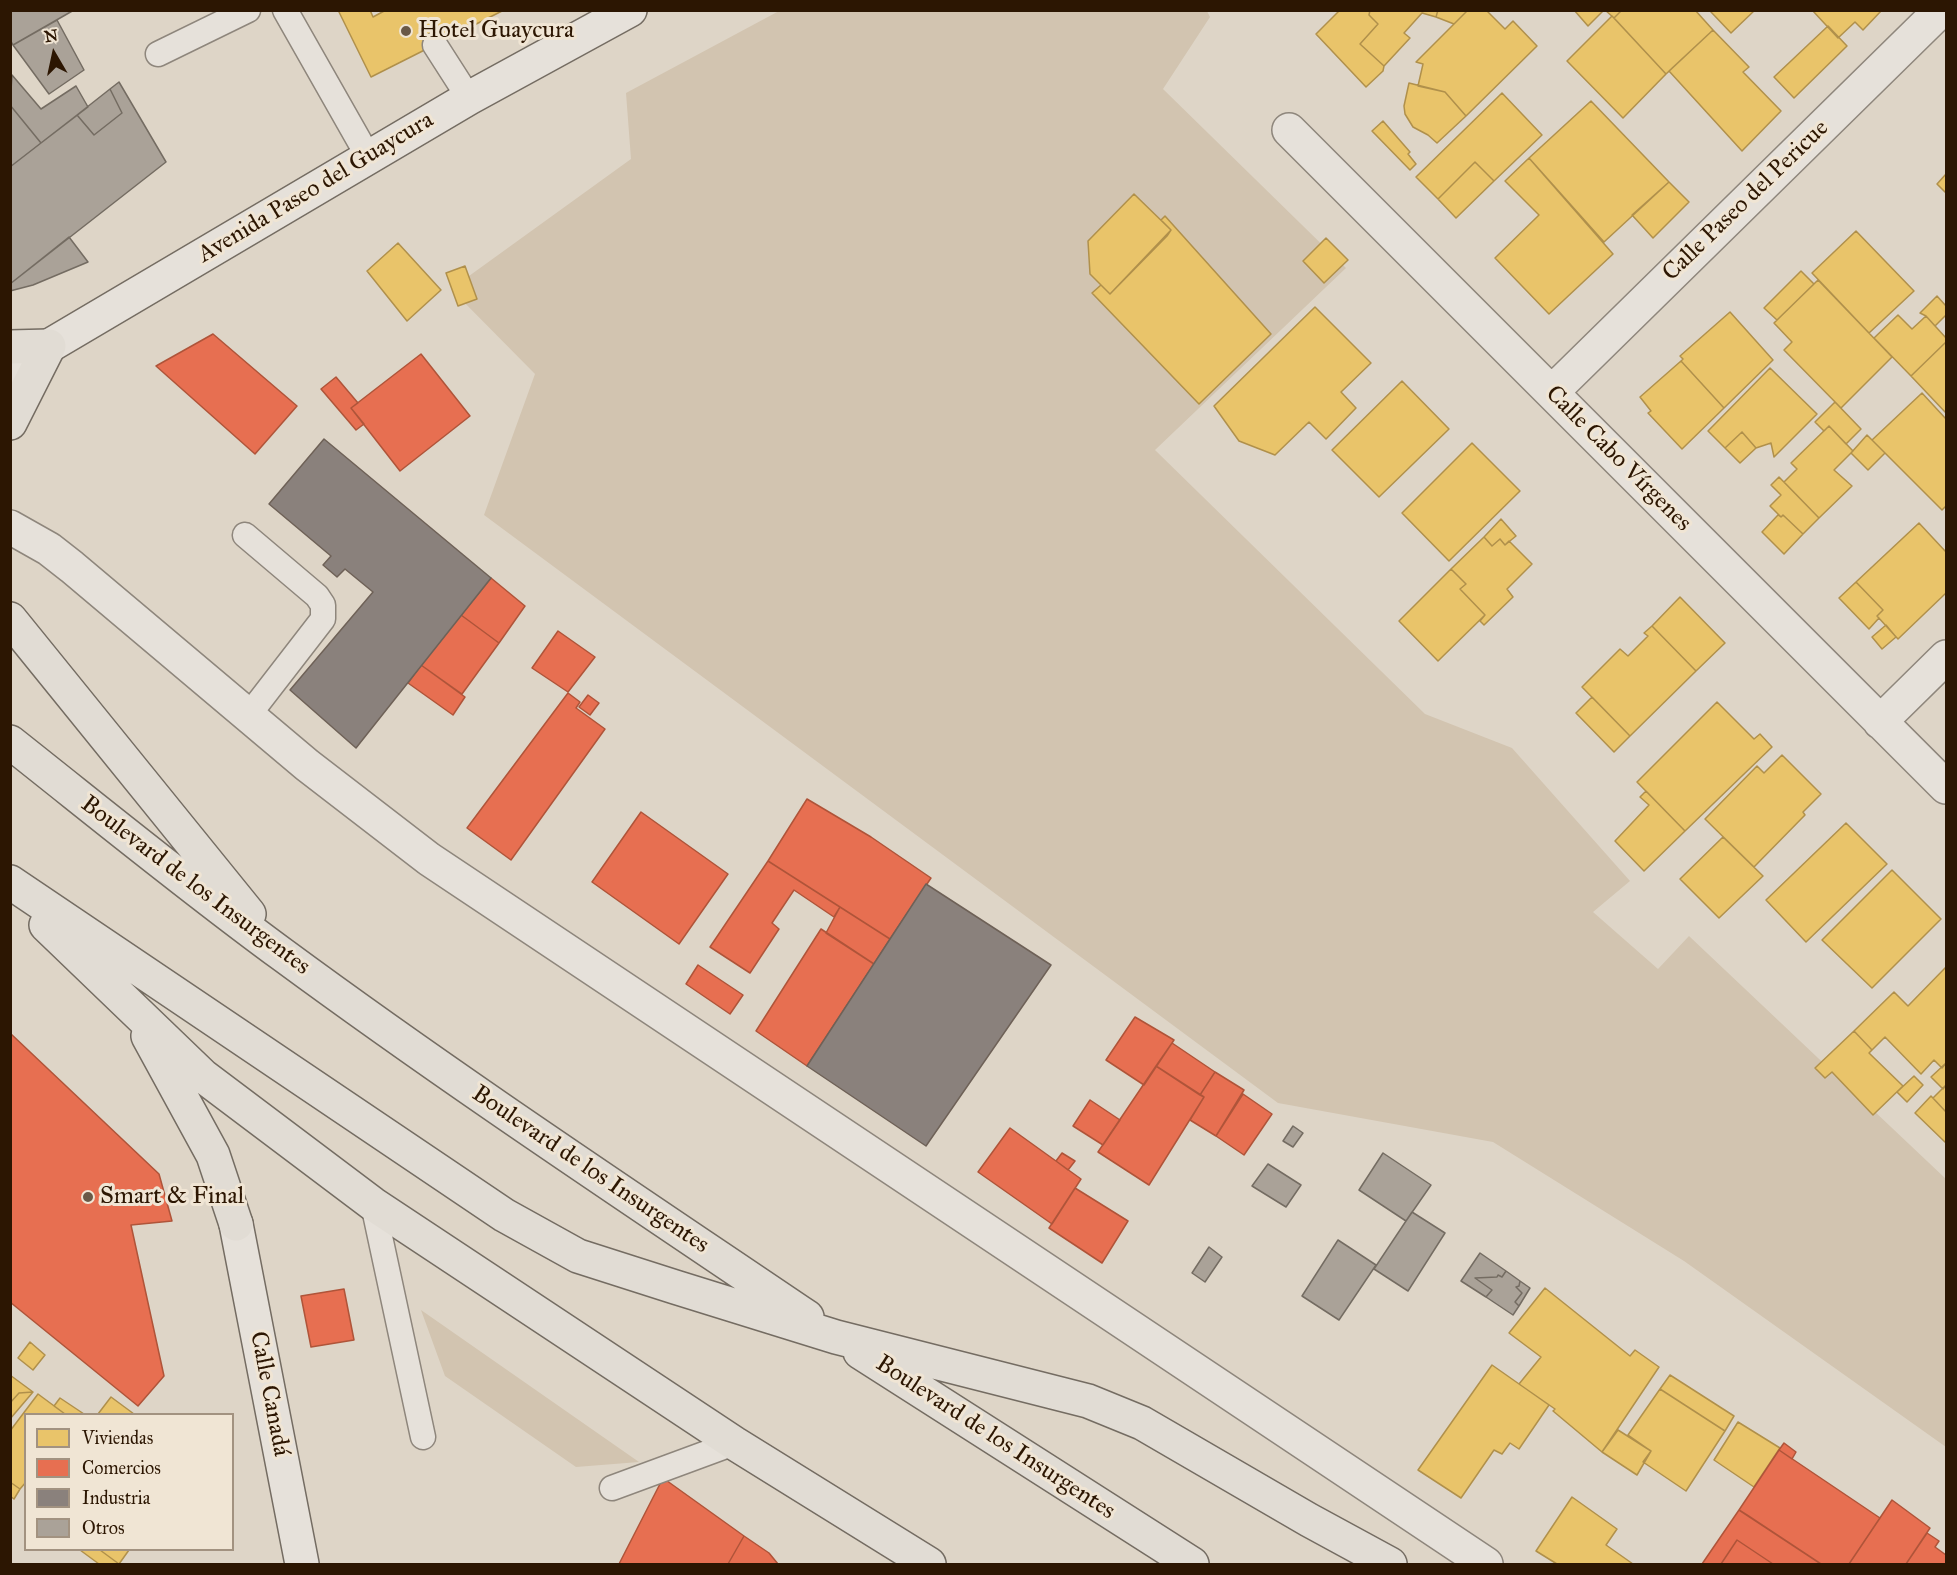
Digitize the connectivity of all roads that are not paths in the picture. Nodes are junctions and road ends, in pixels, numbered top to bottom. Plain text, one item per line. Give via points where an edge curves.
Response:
1 (248, 10) edge
2 (285, 10) edge
3 (630, 10) edge
4 (1941, 10) edge
5 (435, 45) dead end
6 (159, 54) dead end
7 (468, 98) junction
8 (1289, 130) dead end
9 (369, 158) junction
10 (49, 346) junction
11 (10, 347) edge
12 (10, 378) edge
13 (1552, 392) junction
14 (10, 423) edge
15 (10, 527) edge
16 (245, 535) dead end
17 (10, 619) edge
18 (1947, 657) edge
19 (248, 716) junction
20 (1880, 722) junction
21 (10, 742) edge
22 (1947, 787) edge
23 (10, 882) edge
24 (10, 890) edge
25 (282, 955) junction
26 (132, 1008) junction
27 (373, 1204) junction
28 (236, 1224) joint
29 (836, 1337) junction
30 (423, 1437) dead end
31 (734, 1443) junction
32 (612, 1488) dead end
33 (302, 1564) edge
34 (929, 1564) edge
35 (1192, 1564) edge
36 (1390, 1564) edge
37 (1486, 1564) edge

1 - 6 lane
2 - 9 lane
3 - 7 street, Avenida Paseo del Guaycura
4 - 13 street, Calle Paseo del Pericue
5 - 7 lane
7 - 9 street, Avenida Paseo del Guaycura
8 - 13 street, Calle Cabo Vírgenes
9 - 10 street, Avenida Paseo del Guaycura
10 - 11 main road
10 - 12 street, Avenida Paseo del Guaycura
10 - 14 main road
13 - 20 street, Calle Cabo Vírgenes
15 - 19 street via 72,567
16 - 19 lane via 323,605 323,619
17 - 25 main road
18 - 20 street
19 - 37 street via 429,860
20 - 22 street, Calle Cabo Vírgenes
21 - 25 main road, Boulevard de los Insurgentes
23 - 29 main road via 504,1215 578,1256
24 - 26 main road
25 - 29 main road, Boulevard de los Insurgentes via 472,1090
26 - 27 main road via 203,1076
26 - 28 main road via 213,1155
27 - 30 lane
27 - 31 main road
28 - 33 street, Calle Canadá
29 - 35 main road, Boulevard de los Insurgentes
29 - 36 main road via 1053,1391 1142,1423
31 - 32 lane
31 - 34 main road

